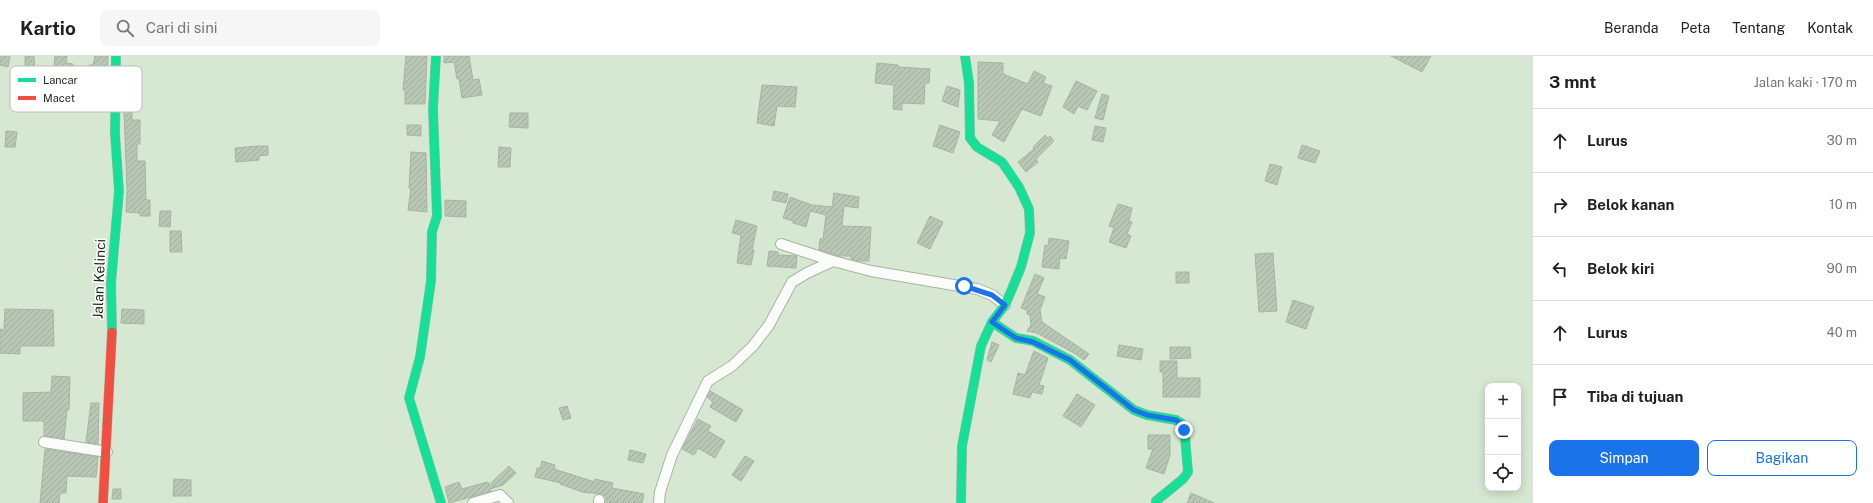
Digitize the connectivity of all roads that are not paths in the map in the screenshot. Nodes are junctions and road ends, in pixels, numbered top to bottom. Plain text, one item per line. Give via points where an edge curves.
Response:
1 (116, 56) edge
2 (436, 56) edge
3 (965, 56) edge
4 (116, 66) edge
5 (115, 112) edge
6 (781, 244) dead end
7 (833, 262) junction
8 (1005, 305) junction
9 (992, 322) junction
10 (44, 442) dead end
11 (107, 452) junction
12 (1156, 501) dead end
13 (103, 503) edge
14 (441, 503) edge
15 (473, 503) edge
16 (508, 503) edge
17 (659, 503) edge
18 (961, 503) edge

1 - 4 street, Jalan Kelinci
2 - 14 street via 433,109 436,216 432,232 431,281 420,357 409,398
3 - 8 street via 969,83 970,138 977,147 1002,162 1025,197 1029,209 1030,233 1022,267
5 - 11 street, Jalan Kelinci via 119,191 112,283
6 - 7 street
7 - 8 street via 977,289 992,295
7 - 17 street via 792,282 772,320 753,346 732,366 708,381 672,455
8 - 9 street
9 - 12 street via 1016,338 1033,342 1070,360 1140,413 1176,420 1181,424 1188,458 1187,474 1174,488
9 - 18 street via 981,346 964,434 960,469
10 - 11 street
11 - 13 street, Jalan Kelinci
15 - 16 street via 500,495

